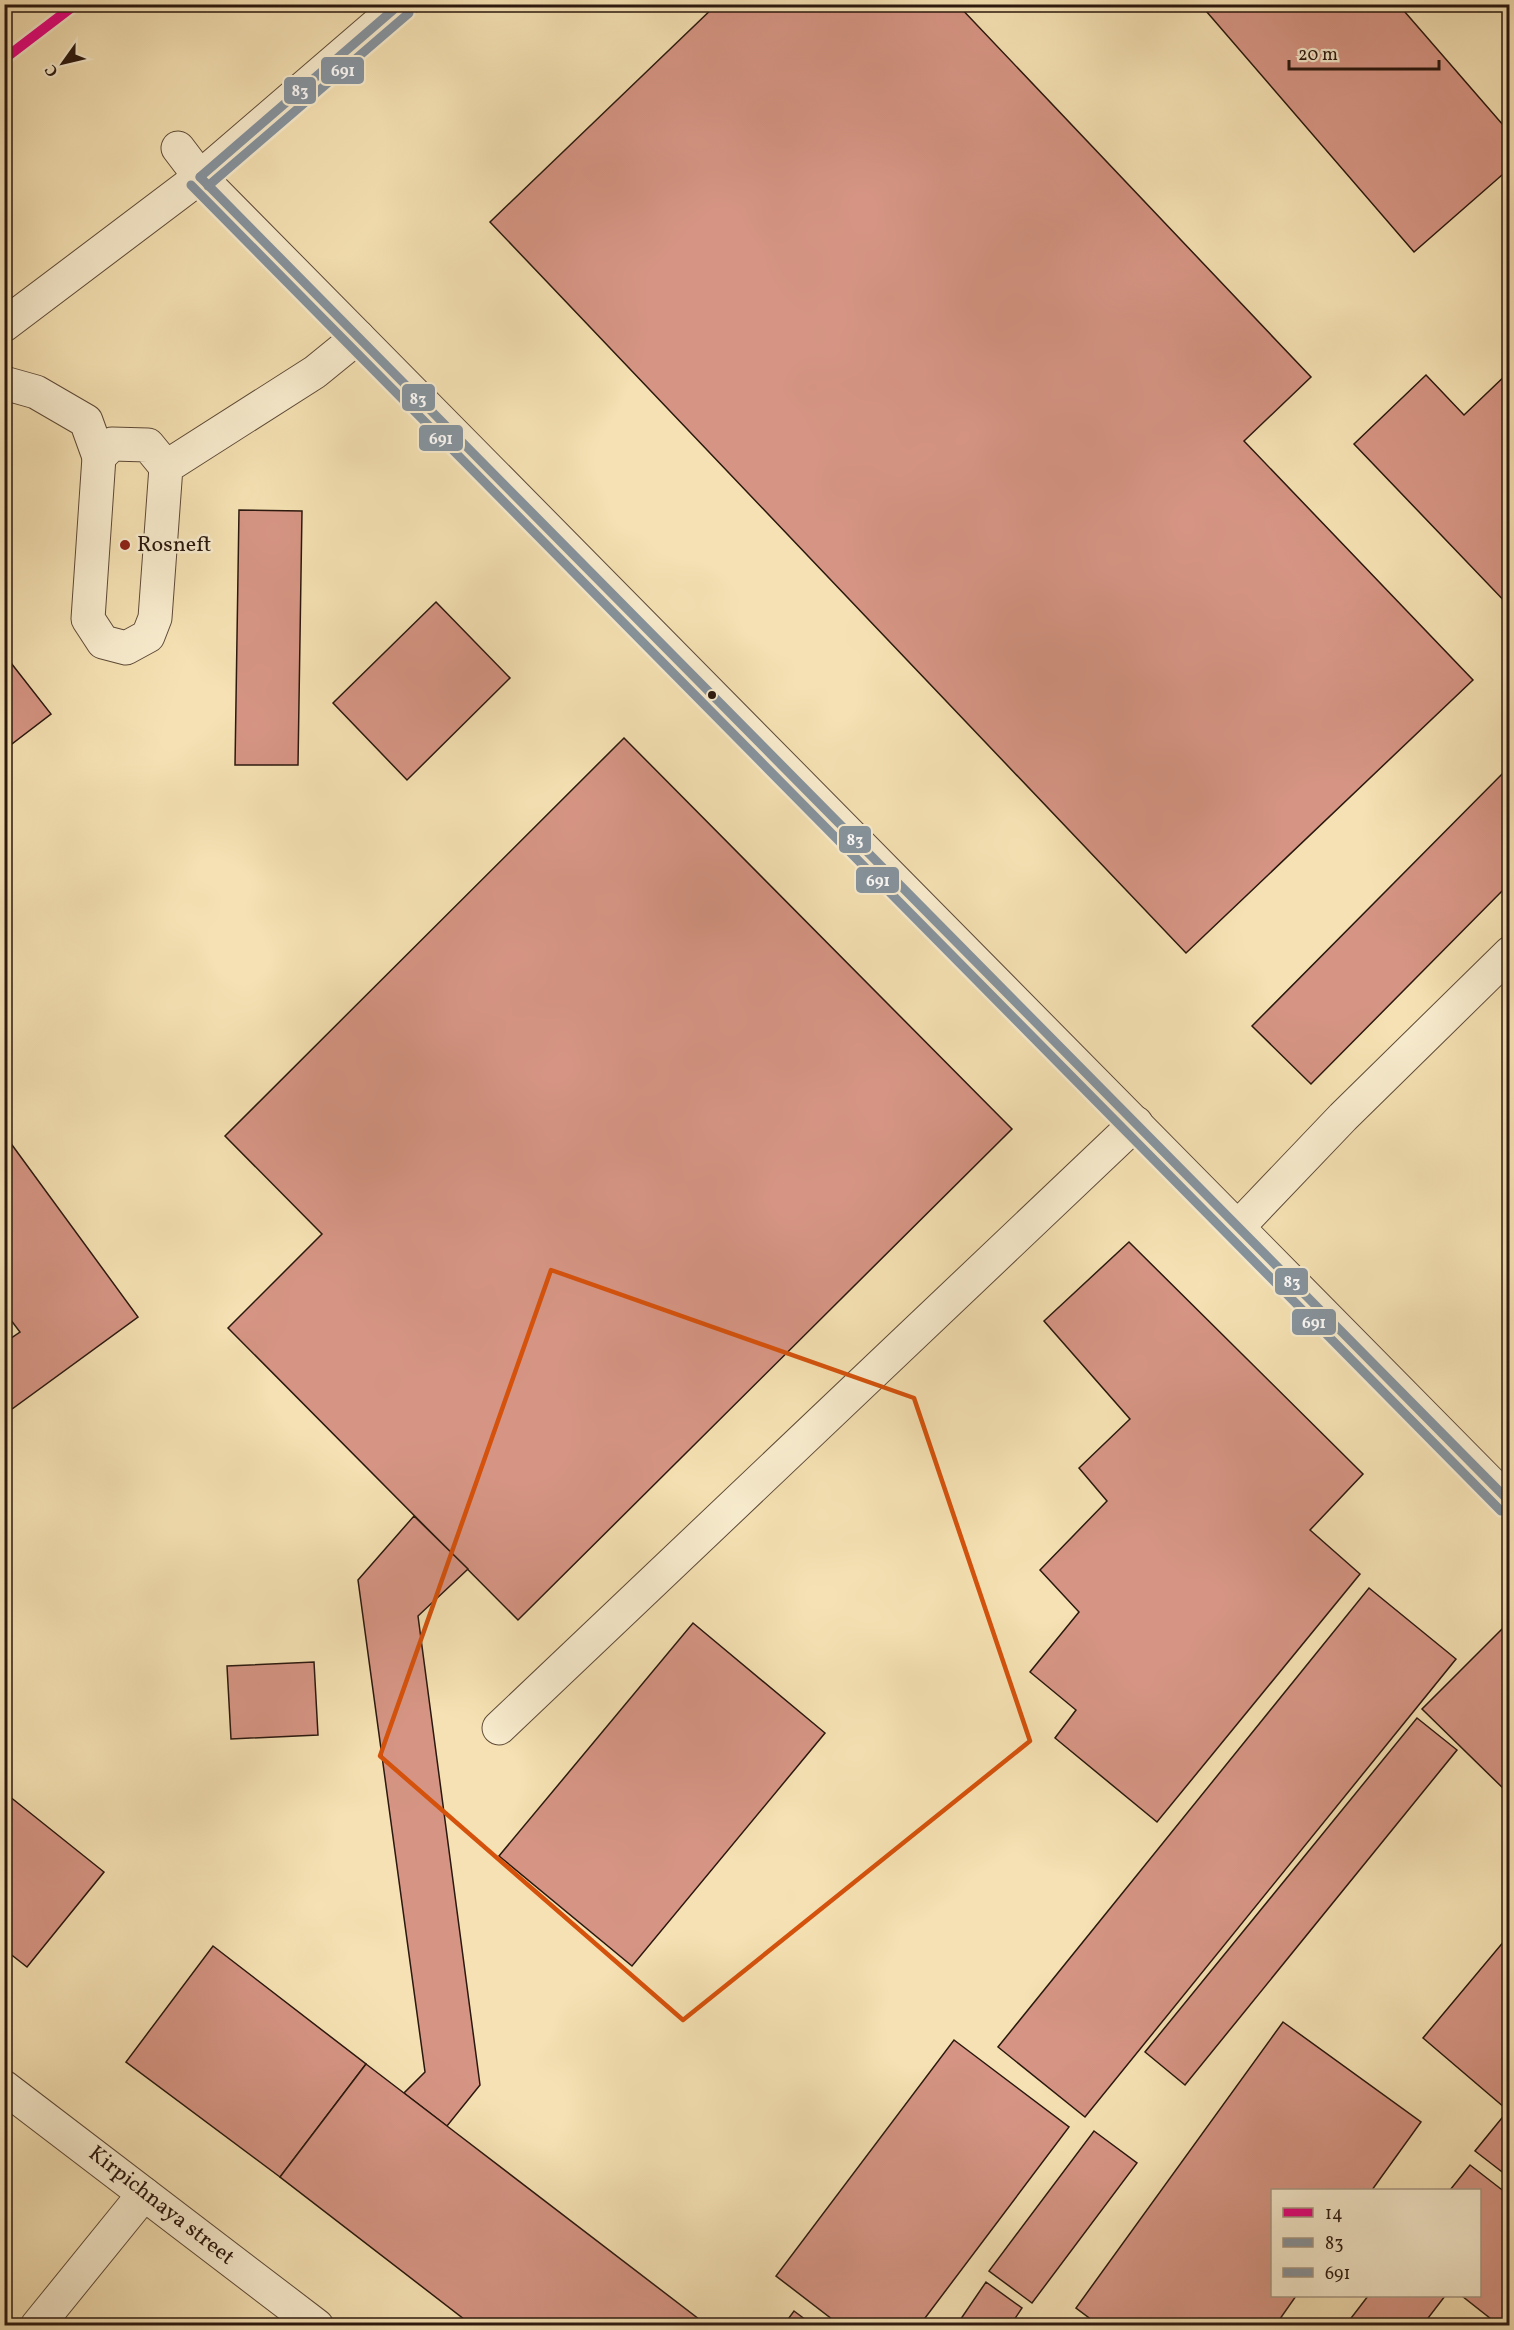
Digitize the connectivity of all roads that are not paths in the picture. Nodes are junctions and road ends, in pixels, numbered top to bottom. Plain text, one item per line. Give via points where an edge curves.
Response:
1 (401, 4) edge
2 (178, 148) dead end
3 (200, 177) junction
4 (4, 325) edge
5 (358, 337) junction
6 (4, 383) edge
7 (99, 457) junction
8 (166, 467) junction
9 (1509, 953) edge
10 (1136, 1123) junction
11 (1238, 1227) junction
12 (1509, 1503) edge
13 (499, 1728) dead end
14 (4, 2086) edge
15 (144, 2194) junction
16 (37, 2325) edge
17 (317, 2325) edge

1 - 3 street
2 - 3 street
3 - 4 street
3 - 5 street
5 - 8 street via 315,372
5 - 10 street
6 - 7 street via 36,392 86,421
7 - 8 street via 112,444 148,444
7 - 8 street via 88,619 103,642 126,648 148,636 155,618
9 - 11 street
10 - 11 street
10 - 13 street
11 - 12 street
14 - 15 street, Kirpichnaya street
15 - 16 street
15 - 17 street, Kirpichnaya street

